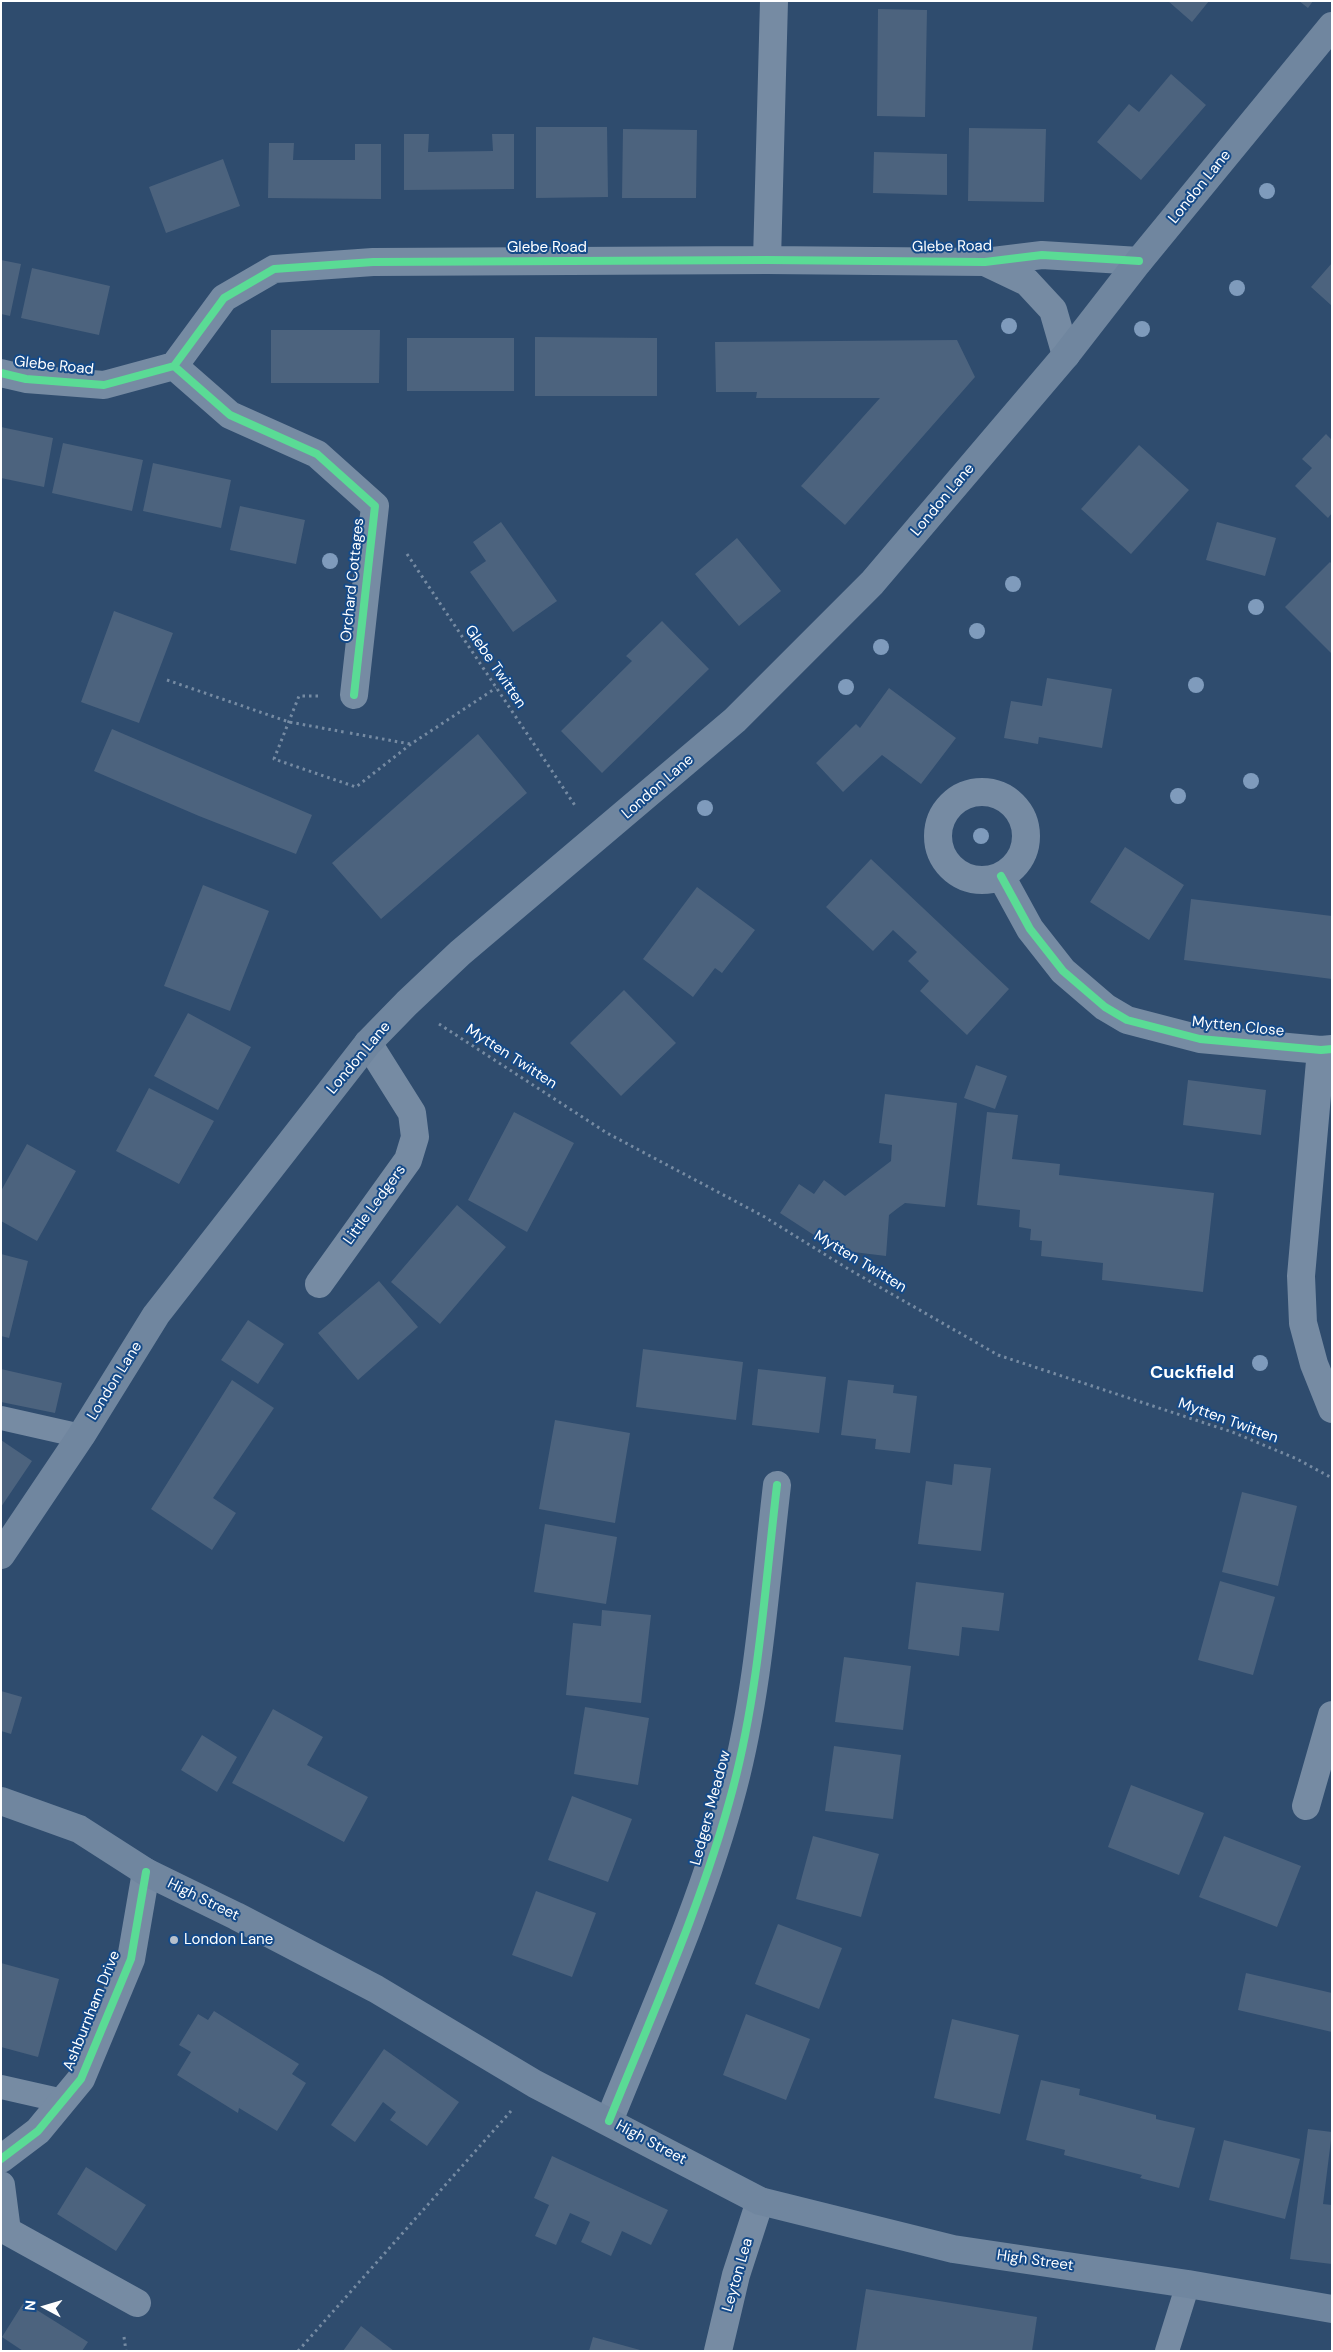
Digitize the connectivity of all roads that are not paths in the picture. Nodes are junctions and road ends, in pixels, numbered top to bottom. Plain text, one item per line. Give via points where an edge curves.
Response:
1 (774, 1) edge
2 (1332, 26) edge
3 (766, 260) junction
4 (1139, 261) junction
5 (985, 262) junction
6 (1066, 355) junction
7 (174, 366) junction
8 (1, 373) edge
9 (354, 695) road end
10 (1001, 876) dead end
11 (368, 1043) junction
12 (1326, 1049) edge
13 (319, 1284) dead end
14 (1332, 1409) edge
15 (1, 1418) edge
16 (81, 1436) junction
17 (777, 1485) dead end
18 (1, 1555) edge
19 (1332, 1715) edge
20 (1, 1801) edge
21 (1306, 1806) dead end
22 (146, 1872) junction
23 (1, 2087) edge
24 (63, 2101) junction
25 (609, 2122) junction
26 (1, 2159) edge
27 (1, 2185) edge
28 (760, 2201) junction
29 (1188, 2284) junction
30 (137, 2303) dead end
31 (1332, 2310) edge
32 (718, 2351) edge
33 (1167, 2351) edge

1 - 3 street
2 - 4 main road, London Lane
3 - 5 street, Glebe Road
3 - 7 street, Glebe Road via 373,262 274,269 224,298
4 - 5 street, Glebe Road via 1042,255
4 - 6 main road, London Lane
5 - 6 street, Glebe Road via 1027,282 1053,310
6 - 11 main road, London Lane via 872,583 735,720 460,953
7 - 8 street, Glebe Road via 104,385
7 - 9 street, Orchard Cottages via 230,415 317,454 376,506
10 - 12 street, Mytten Close via 1030,930 1063,971 1104,1007 1127,1020 1200,1039
11 - 13 street, Little Ledgers via 412,1113 415,1137 408,1160
11 - 16 main road, London Lane via 156,1315
12 - 14 street, Mytten Close via 1301,1276 1303,1323 1314,1364
15 - 16 lane
16 - 18 main road, London Lane
17 - 25 street, Ledgers Meadow via 753,1694 733,1788 706,1878
19 - 21 street
20 - 22 main road, High Street via 79,1830
22 - 24 street, Ashburnham Drive via 131,1959 81,2078
22 - 25 main road, High Street via 376,1989 535,2084
23 - 24 lane
24 - 26 street, Ashburnham Drive via 38,2131
25 - 28 main road, High Street
27 - 30 street via 7,2230
28 - 29 main road, High Street via 953,2249
28 - 32 street, Leyton Lea via 736,2275
29 - 31 main road, High Street
29 - 33 lane

